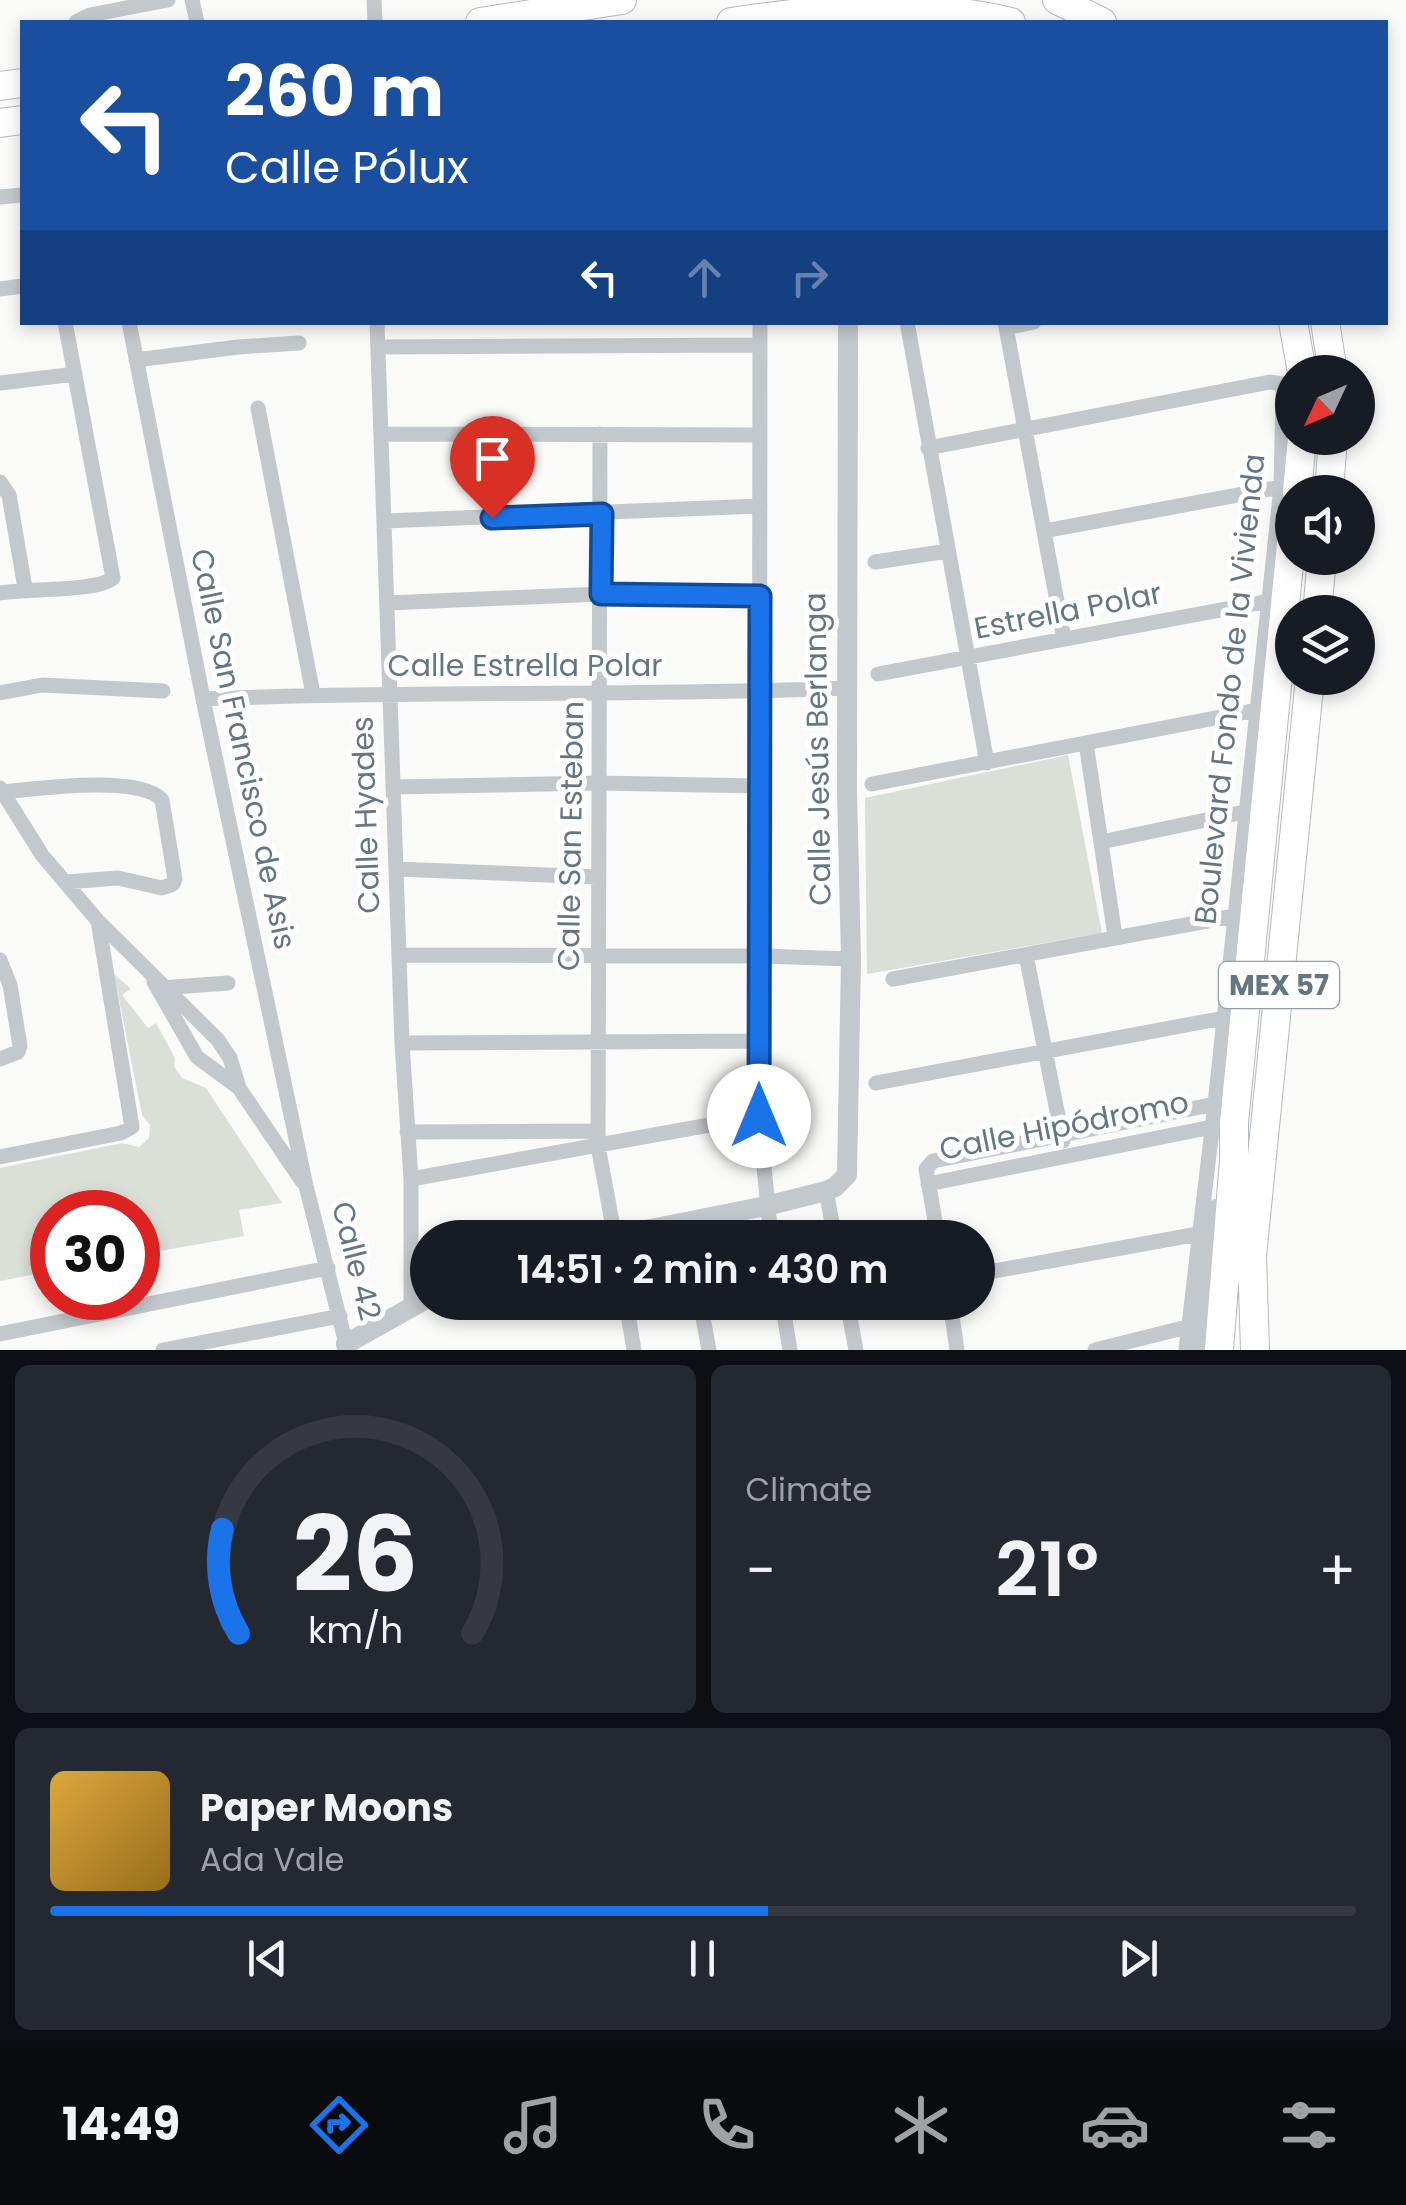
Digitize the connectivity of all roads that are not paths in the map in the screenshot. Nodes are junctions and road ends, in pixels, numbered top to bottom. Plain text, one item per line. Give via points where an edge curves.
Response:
1 (168, 0) edge
2 (622, 0) edge
3 (1057, 0) edge
4 (118, 16) edge
5 (845, 16) edge
6 (79, 20) edge
7 (493, 20) edge
8 (759, 20) edge
9 (1000, 20) edge
10 (1098, 20) edge
11 (66, 325) edge
12 (130, 325) edge
13 (377, 325) edge
14 (760, 325) edge
15 (848, 325) edge
16 (907, 325) edge
17 (1005, 325) edge
18 (1293, 325) edge
19 (1325, 325) edge
20 (299, 343) dead end
21 (760, 345) junction
22 (378, 347) junction
23 (1293, 355) edge
24 (1330, 355) edge
25 (136, 360) junction
26 (75, 374) junction
27 (0, 383) edge
28 (1275, 383) edge
29 (258, 408) dead end
30 (1025, 427) junction
31 (381, 434) junction
32 (600, 434) junction
33 (760, 435) junction
34 (928, 448) junction
35 (0, 482) edge
36 (1275, 492) edge
37 (760, 506) junction
38 (602, 514) junction
39 (384, 520) junction
40 (1044, 531) junction
41 (948, 552) junction
42 (875, 562) dead end
43 (1275, 568) edge
44 (1287, 575) edge
45 (24, 588) junction
46 (0, 593) edge
47 (601, 594) junction
48 (760, 596) junction
49 (1269, 601) junction
50 (387, 603) junction
51 (1064, 640) junction
52 (969, 658) junction
53 (878, 674) dead end
54 (847, 688) junction
55 (163, 691) dead end
56 (760, 692) junction
57 (0, 693) edge
58 (600, 693) junction
59 (313, 694) junction
60 (390, 694) junction
61 (1308, 695) edge
62 (203, 699) junction
63 (1257, 710) junction
64 (1086, 743) junction
65 (987, 763) junction
66 (599, 783) junction
67 (872, 784) dead end
68 (393, 786) junction
69 (760, 786) junction
70 (1, 790) edge
71 (1244, 812) junction
72 (1101, 842) junction
73 (396, 869) junction
74 (598, 877) junction
75 (66, 882) junction
76 (1234, 916) junction
77 (98, 922) junction
78 (1115, 936) junction
79 (399, 954) junction
80 (1026, 955) junction
81 (759, 956) junction
82 (597, 957) junction
83 (852, 959) junction
84 (0, 960) edge
85 (893, 979) dead end
86 (158, 983) junction
87 (228, 983) dead end
88 (1224, 1018) junction
89 (596, 1041) junction
90 (759, 1041) junction
91 (402, 1043) junction
92 (1047, 1050) junction
93 (0, 1058) edge
94 (876, 1084) dead end
95 (239, 1088) junction
96 (759, 1116) junction
97 (1220, 1118) junction
98 (407, 1132) junction
99 (1061, 1133) junction
100 (598, 1138) junction
101 (1066, 1154) junction
102 (0, 1157) edge
103 (410, 1179) junction
104 (928, 1184) junction
105 (306, 1186) junction
106 (826, 1191) junction
107 (766, 1206) junction
108 (413, 1220) edge
109 (610, 1220) edge
110 (720, 1220) edge
111 (768, 1220) edge
112 (832, 1220) edge
113 (935, 1220) edge
114 (1198, 1234) junction
115 (328, 1268) junction
116 (995, 1271) edge
117 (1253, 1293) junction
118 (410, 1308) edge
119 (340, 1316) junction
120 (629, 1320) edge
121 (703, 1320) edge
122 (785, 1320) edge
123 (850, 1320) edge
124 (953, 1320) edge
125 (1187, 1326) junction
126 (0, 1334) edge
127 (347, 1347) edge
128 (164, 1350) edge
129 (634, 1350) edge
130 (709, 1350) edge
131 (790, 1350) edge
132 (856, 1350) edge
133 (957, 1350) edge
134 (1095, 1350) edge
135 (1186, 1350) edge
136 (1203, 1350) edge
137 (1220, 1350) edge
138 (1245, 1350) edge
139 (1255, 1350) edge

1 - 4 street
2 - 7 highway
3 - 10 highway
4 - 6 street
5 - 8 highway
5 - 9 highway via 929,5
11 - 26 street
12 - 25 street, Calle San Francisco de Asis
13 - 22 street, Calle Hyades
14 - 21 street
15 - 54 street, Calle Jesús Berlanga
16 - 34 street
17 - 30 street
18 - 23 highway
19 - 24 highway
20 - 25 street
21 - 22 street
21 - 33 street
22 - 31 street, Calle Hyades
25 - 62 street, Calle San Francisco de Asis
26 - 27 street
26 - 45 street via 113,578 102,585
28 - 30 street
29 - 59 street
30 - 34 street
30 - 40 street
31 - 32 street
31 - 39 street, Calle Hyades
32 - 33 street
32 - 38 street, Calle San Esteban
33 - 37 street
34 - 41 street
35 - 45 street
36 - 40 street
37 - 38 street
37 - 48 street
38 - 39 street
38 - 47 street, Calle San Esteban
39 - 50 street, Calle Hyades
40 - 51 street
41 - 42 street
41 - 52 street
43 - 49 street, Boulevard Fondo de la Vivienda
44 - 97 highway, MEX 57
45 - 46 street
47 - 48 street
47 - 50 street
47 - 58 street, Calle San Esteban
48 - 56 street
49 - 51 street, Estrella Polar
49 - 63 street, Boulevard Fondo de la Vivienda
50 - 60 street, Calle Hyades
51 - 52 street, Estrella Polar
52 - 53 street, Estrella Polar
52 - 65 street
54 - 56 street, Calle Estrella Polar
54 - 83 street, Calle Jesús Berlanga
55 - 57 street via 42,685
56 - 58 street, Calle Estrella Polar
56 - 69 street
58 - 60 street, Calle Estrella Polar
58 - 66 street, Calle San Esteban
59 - 60 street, Calle Estrella Polar
59 - 62 street, Calle Estrella Polar
60 - 68 street, Calle Hyades
61 - 117 highway, MEX 57
62 - 105 street, Calle San Francisco de Asis
63 - 64 street
63 - 71 street, Boulevard Fondo de la Vivienda
64 - 65 street
64 - 72 street
65 - 67 street
66 - 68 street
66 - 69 street
66 - 74 street, Calle San Esteban
68 - 73 street, Calle Hyades
69 - 81 street
70 - 75 street
70 - 75 street via 116,786 150,791 162,800 173,884
71 - 72 street
71 - 76 street, Boulevard Fondo de la Vivienda
72 - 78 street
73 - 74 street
73 - 79 street, Calle Hyades
74 - 82 street, Calle San Esteban
75 - 77 street
76 - 78 street
76 - 88 street, Boulevard Fondo de la Vivienda
77 - 86 street
77 - 102 street via 132,1127
78 - 80 street
79 - 82 street
79 - 91 street, Calle Hyades
80 - 85 street
80 - 92 street
81 - 82 street
81 - 83 street
81 - 90 street
82 - 89 street, Calle San Esteban
83 - 106 street, Calle Jesús Berlanga via 847,1175
84 - 93 street via 20,1046
86 - 87 street
86 - 95 street via 218,1040
86 - 95 street via 197,1057
88 - 92 street
88 - 97 street, Boulevard Fondo de la Vivienda
89 - 90 street
89 - 91 street
89 - 100 street, Calle San Esteban
90 - 96 street
91 - 98 street, Calle Hyades
92 - 94 street
92 - 99 street
95 - 105 street
96 - 100 street
96 - 107 street
97 - 99 street, Calle Hipódromo
97 - 101 street, Calle Hipódromo
97 - 114 street, Boulevard Fondo de la Vivienda
97 - 136 street
97 - 137 highway, MEX 57 via 1234,1160
98 - 100 street
98 - 103 street, Calle Hyades
99 - 101 street
99 - 104 street, Calle Hipódromo via 933,1161 926,1168
100 - 103 street
100 - 109 street, Calle San Esteban
101 - 104 street, Calle Hipódromo
103 - 108 street, Calle Hyades
104 - 113 street
105 - 115 street, Calle 42
106 - 107 street
106 - 112 street
107 - 110 street
107 - 111 street
114 - 116 street
114 - 125 street, Boulevard Fondo de la Vivienda
115 - 119 street, Calle 42
115 - 126 street
117 - 138 highway
117 - 139 highway, MEX 57
118 - 127 street
119 - 127 street, Calle 42
119 - 128 street
120 - 129 street
121 - 130 street
122 - 131 street
123 - 132 street
124 - 133 street
125 - 134 street
125 - 135 street, Boulevard Fondo de la Vivienda

